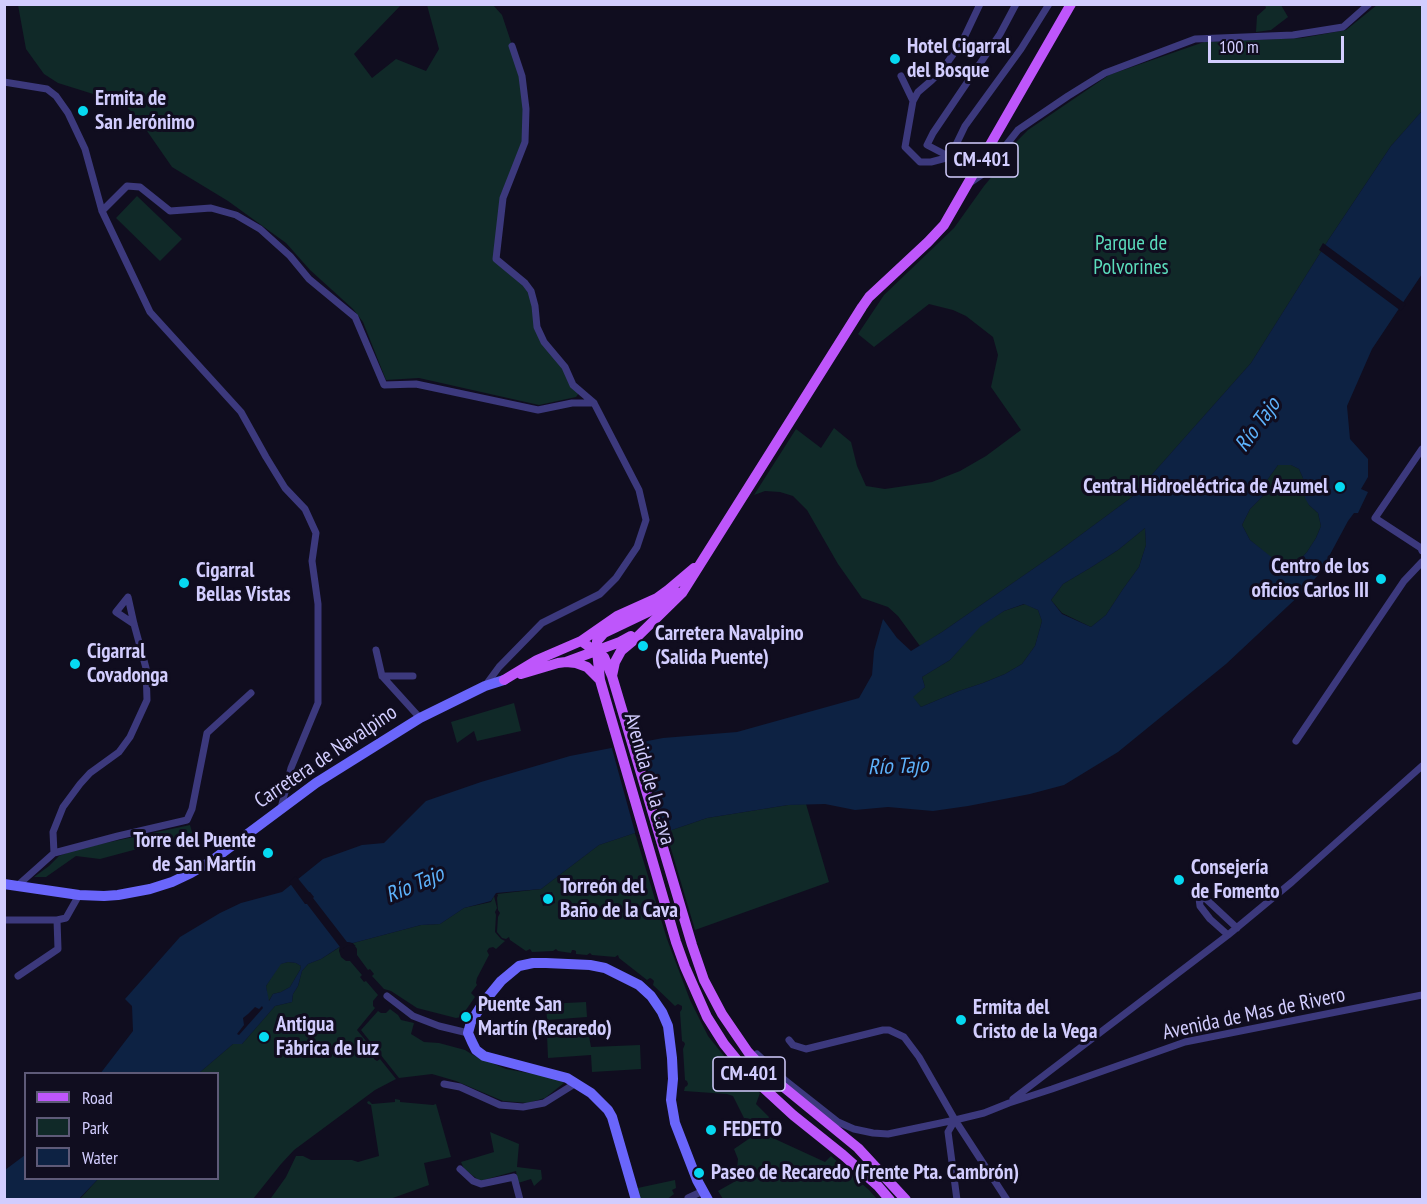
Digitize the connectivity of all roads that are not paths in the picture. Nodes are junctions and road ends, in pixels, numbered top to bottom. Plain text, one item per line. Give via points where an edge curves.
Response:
1 (980, 4) edge
2 (1016, 4) edge
3 (1049, 4) edge
4 (1071, 4) edge
5 (1369, 4) edge
6 (512, 45) dead end
7 (901, 76) dead end
8 (4, 82) edge
9 (913, 101) junction
10 (1004, 121) junction
11 (1018, 130) junction
12 (950, 157) junction
13 (969, 184) junction
14 (102, 211) junction
15 (594, 403) junction
16 (1422, 449) edge
17 (1422, 550) edge
18 (703, 560) junction
19 (1422, 562) edge
20 (134, 624) dead end
21 (651, 624) junction
22 (581, 641) junction
23 (376, 650) dead end
24 (597, 651) junction
25 (566, 662) junction
26 (382, 676) junction
27 (413, 676) dead end
28 (612, 676) junction
29 (504, 680) junction
30 (600, 680) junction
31 (485, 686) junction
32 (251, 693) dead end
33 (420, 718) junction
34 (1296, 741) dead end
35 (1422, 766) edge
36 (281, 808) junction
37 (54, 853) junction
38 (4, 884) edge
39 (17, 886) junction
40 (79, 895) junction
41 (4, 920) edge
42 (57, 921) junction
43 (1237, 928) junction
44 (1228, 935) junction
45 (18, 976) dead end
46 (1422, 995) edge
47 (387, 996) dead end
48 (468, 1032) junction
49 (734, 1033) junction
50 (789, 1040) dead end
51 (576, 1083) junction
52 (444, 1084) dead end
53 (1009, 1103) junction
54 (955, 1120) junction
55 (888, 1134) joint
56 (460, 1169) dead end
57 (705, 1195) edge
58 (688, 1198) edge
59 (519, 1200) edge
60 (636, 1200) edge
61 (890, 1200) edge
62 (906, 1200) edge
63 (957, 1200) edge
64 (1007, 1200) edge

1 - 9 street via 962,42
2 - 12 street via 927,145
3 - 12 street via 965,126
4 - 10 main road, CM-401
5 - 11 street via 1343,27 1293,35 1195,39 1105,74
6 - 15 street via 522,76 525,142 503,198 496,259 531,291 537,327 544,342 565,367 573,385
7 - 9 street
8 - 14 street via 47,89 56,96 85,148
9 - 12 street via 905,147 920,162
10 - 11 street
10 - 13 main road, CM-401
11 - 13 street via 984,173
13 - 18 main road, CM-401 via 944,225 869,297
14 - 15 street via 127,186 140,187 170,211 211,208 236,215 260,229 309,279 355,317 384,385 416,384 538,410
14 - 36 street via 150,312 241,412 285,488 305,509 316,533 312,561 318,604 318,703 291,768
15 - 31 street via 639,490 646,520 637,547 600,594 542,623
16 - 17 street via 1375,518
18 - 21 main road, CM-401 via 682,593
18 - 22 main road via 657,598 617,616
18 - 24 main road, CM-401 via 664,601 604,633 597,641
19 - 34 street via 1404,581
20 - 37 street via 146,668 147,700 119,752 90,773 63,807 53,832
21 - 24 main road
21 - 28 main road, CM-401 via 617,656
22 - 24 main road
22 - 29 main road
23 - 26 street, Carretera de Navalpino
24 - 25 main road
24 - 28 main road
24 - 30 main road, CM-401
25 - 29 main road
25 - 30 main road via 587,667
26 - 27 street
26 - 33 street, Carretera de Navalpino
28 - 49 main road, Avenida de la Cava / CM-401 via 698,963
29 - 31 street, Carretera de Navalpino
30 - 61 main road, Avenida de la Cava / CM-401 via 676,942 707,1017 754,1080 852,1162
31 - 33 street, Carretera de Navalpino
32 - 37 street via 207,732 187,820
33 - 36 street, Carretera de Navalpino
35 - 43 street
36 - 40 street, Carretera de Navalpino via 210,862 172,882 118,895
37 - 39 street
38 - 39 street, Carretera de Navalpino
39 - 40 street, Carretera de Navalpino
40 - 42 street via 66,918
41 - 42 street
42 - 45 street via 58,949
43 - 44 street
43 - 44 street via 1206,899 1199,898 1210,919
44 - 53 street
46 - 53 street, Avenida de Mas de Rivero via 1185,1042
47 - 48 street via 413,1016
48 - 51 street via 476,1050 484,1056
48 - 57 street via 483,1003 519,966 590,965 606,968 639,985 651,996 668,1026 673,1079 670,1100 675,1123
49 - 55 street, Avenida de la Cava via 838,1122 854,1129
49 - 62 main road, Avenida de la Cava / CM-401 via 770,1076 858,1148
50 - 54 street via 806,1049 883,1030 897,1033 914,1049
51 - 52 street via 544,1103 523,1107 500,1105
51 - 60 street via 591,1093 612,1117
53 - 54 street, Avenida de Mas de Rivero
54 - 55 street, Avenida de Mas de Rivero
54 - 63 street via 948,1132
54 - 64 street
56 - 59 street via 481,1184 514,1177
57 - 58 street

